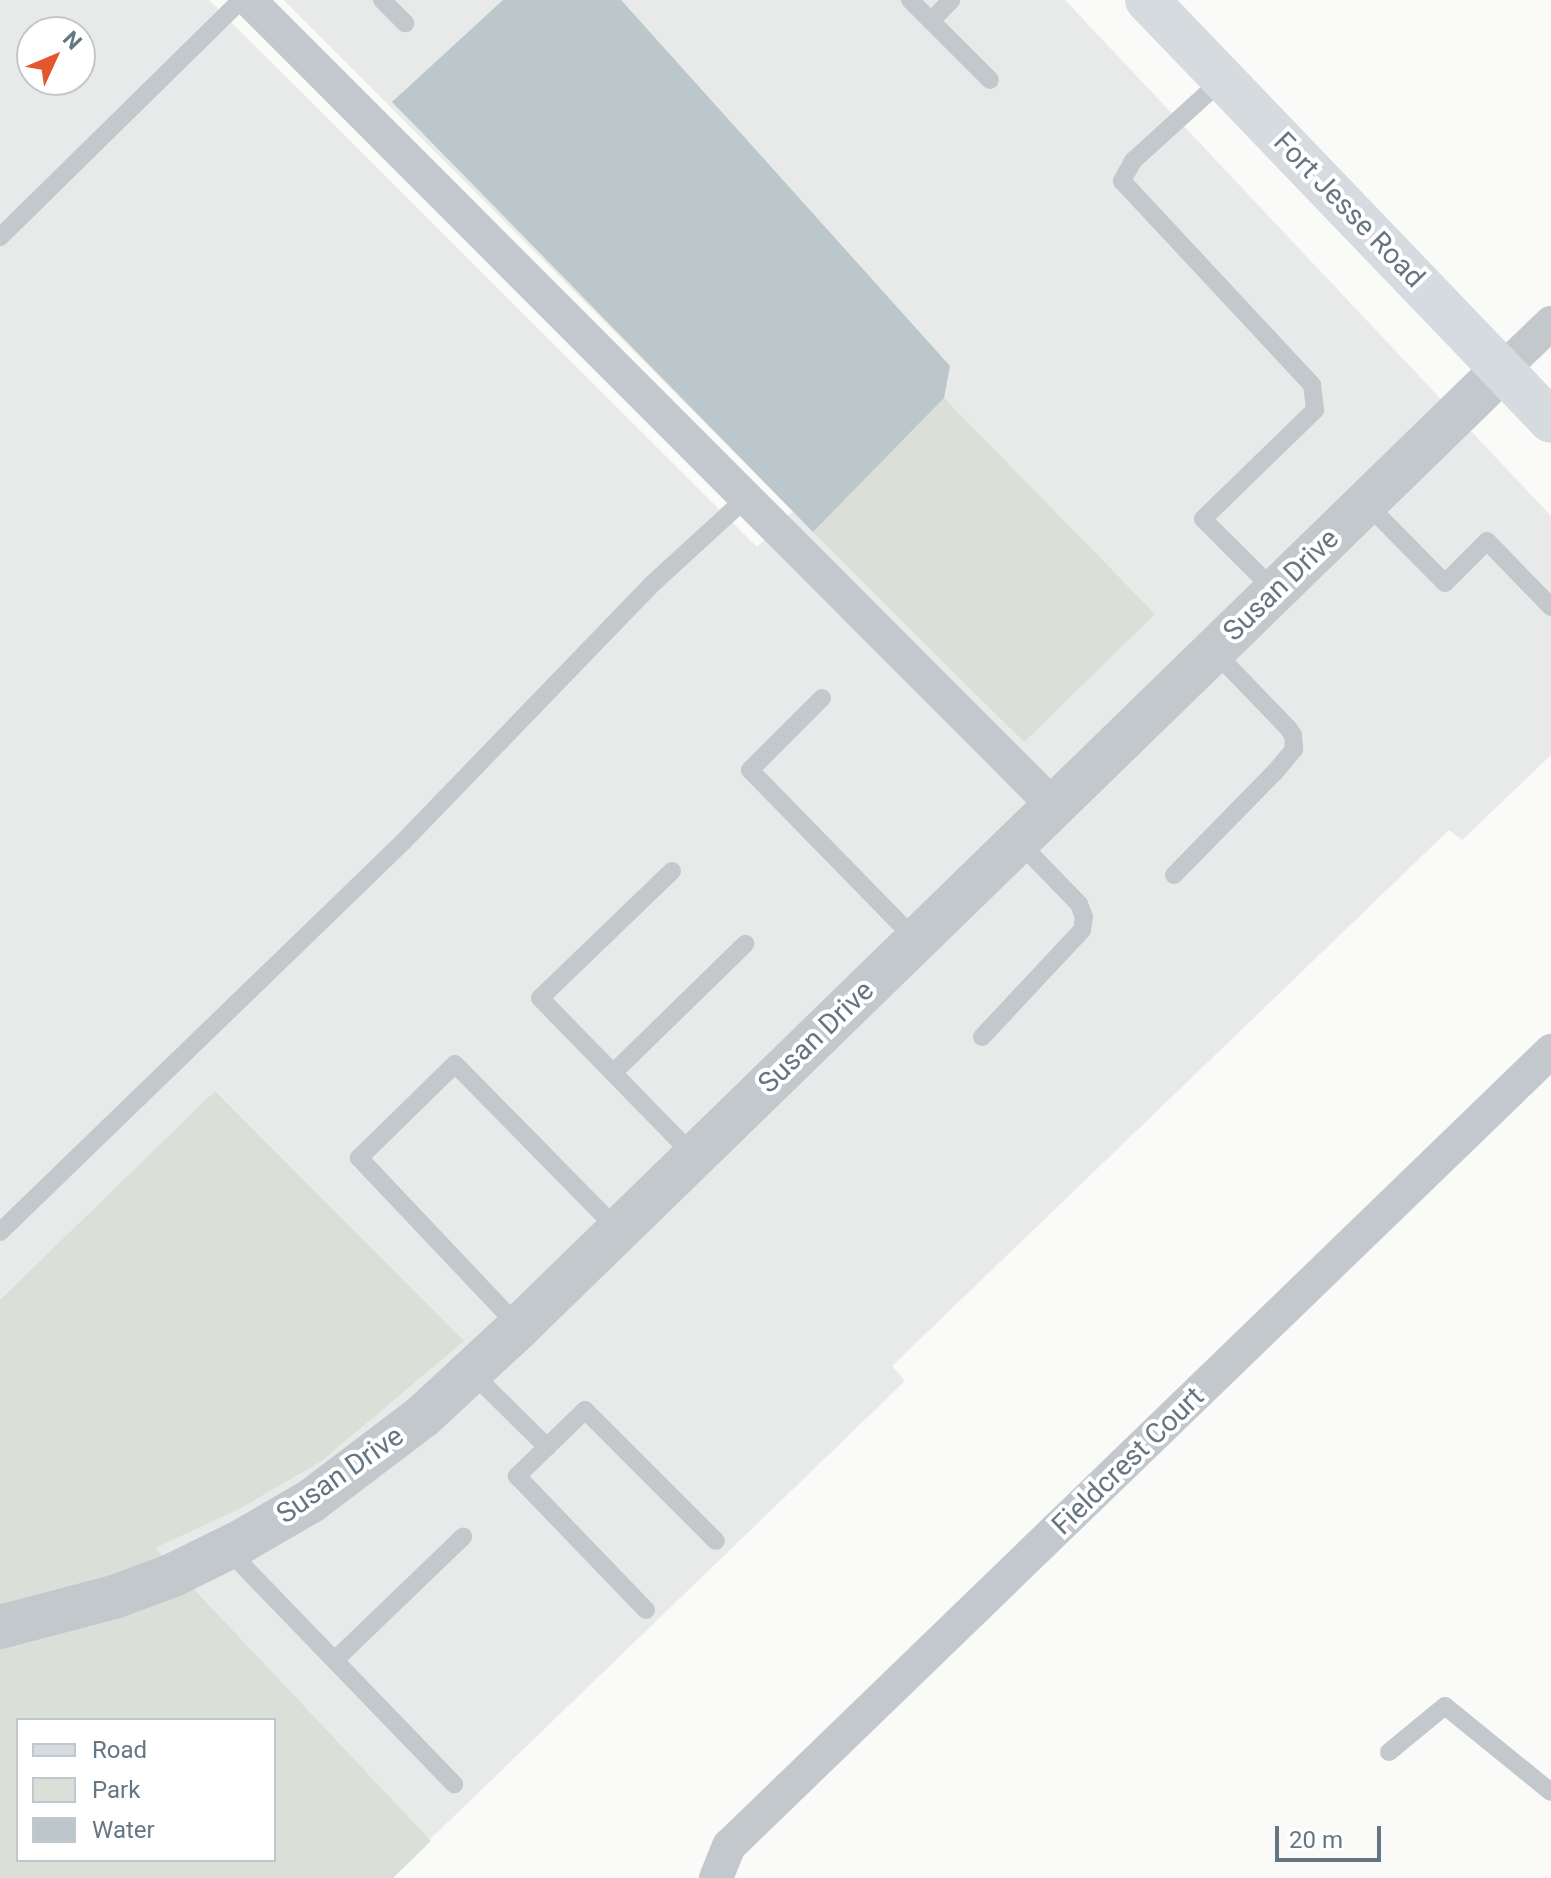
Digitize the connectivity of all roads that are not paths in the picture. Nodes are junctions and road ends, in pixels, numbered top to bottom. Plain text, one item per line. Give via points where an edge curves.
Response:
1 (241, 0) edge
2 (249, 0) edge
3 (382, 0) edge
4 (910, 0) edge
5 (951, 0) edge
6 (1147, 0) edge
7 (931, 21) junction
8 (405, 23) dead end
9 (1223, 79) junction
10 (990, 80) dead end
11 (0, 237) edge
12 (1551, 323) edge
13 (1502, 370) junction
14 (1551, 421) edge
15 (746, 498) junction
16 (1366, 503) junction
17 (1275, 591) junction
18 (1551, 607) edge
19 (1214, 651) junction
20 (822, 698) dead end
21 (1054, 806) junction
22 (1018, 841) junction
23 (672, 871) dead end
24 (1174, 875) dead end
25 (916, 940) junction
26 (745, 944) dead end
27 (982, 1037) dead end
28 (1551, 1051) edge
29 (613, 1073) junction
30 (694, 1156) junction
31 (618, 1230) junction
32 (0, 1232) edge
33 (519, 1327) junction
34 (471, 1372) junction
35 (547, 1447) junction
36 (463, 1537) dead end
37 (716, 1541) dead end
38 (227, 1549) junction
39 (646, 1610) dead end
40 (0, 1627) edge
41 (335, 1660) junction
42 (1389, 1752) dead end
43 (454, 1784) dead end
44 (1551, 1792) edge
45 (716, 1878) edge

1 - 11 lane
2 - 15 street
3 - 8 lane
4 - 7 lane
5 - 7 lane
6 - 9 main road, Fort Jesse Road
7 - 10 lane
9 - 13 main road, Fort Jesse Road
9 - 17 lane via 1133,161 1122,181 1312,385 1315,410 1203,519
12 - 13 street, Susan Drive
13 - 14 main road, Fort Jesse Road
13 - 16 street, Susan Drive
15 - 21 street
15 - 32 lane via 650,586 403,842
16 - 17 street, Susan Drive
16 - 18 lane via 1445,583 1487,541
17 - 19 street, Susan Drive
19 - 21 street, Susan Drive
19 - 24 lane via 1288,728 1294,749
20 - 25 lane via 750,770
21 - 22 street, Susan Drive
22 - 25 street, Susan Drive
22 - 27 lane via 1079,904 1082,930
23 - 29 lane via 540,998
25 - 30 street, Susan Drive
26 - 29 lane
28 - 45 street, Fieldcrest Court via 729,1846
29 - 30 lane
30 - 31 street, Susan Drive
31 - 33 street, Susan Drive
31 - 33 lane via 455,1064 359,1158
33 - 34 street, Susan Drive
34 - 35 lane
34 - 38 street, Susan Drive via 423,1416 322,1492
35 - 37 lane via 585,1410
35 - 39 lane via 517,1476
36 - 41 lane
38 - 40 street, Susan Drive via 114,1597
38 - 41 lane
41 - 43 lane
42 - 44 lane via 1445,1706

